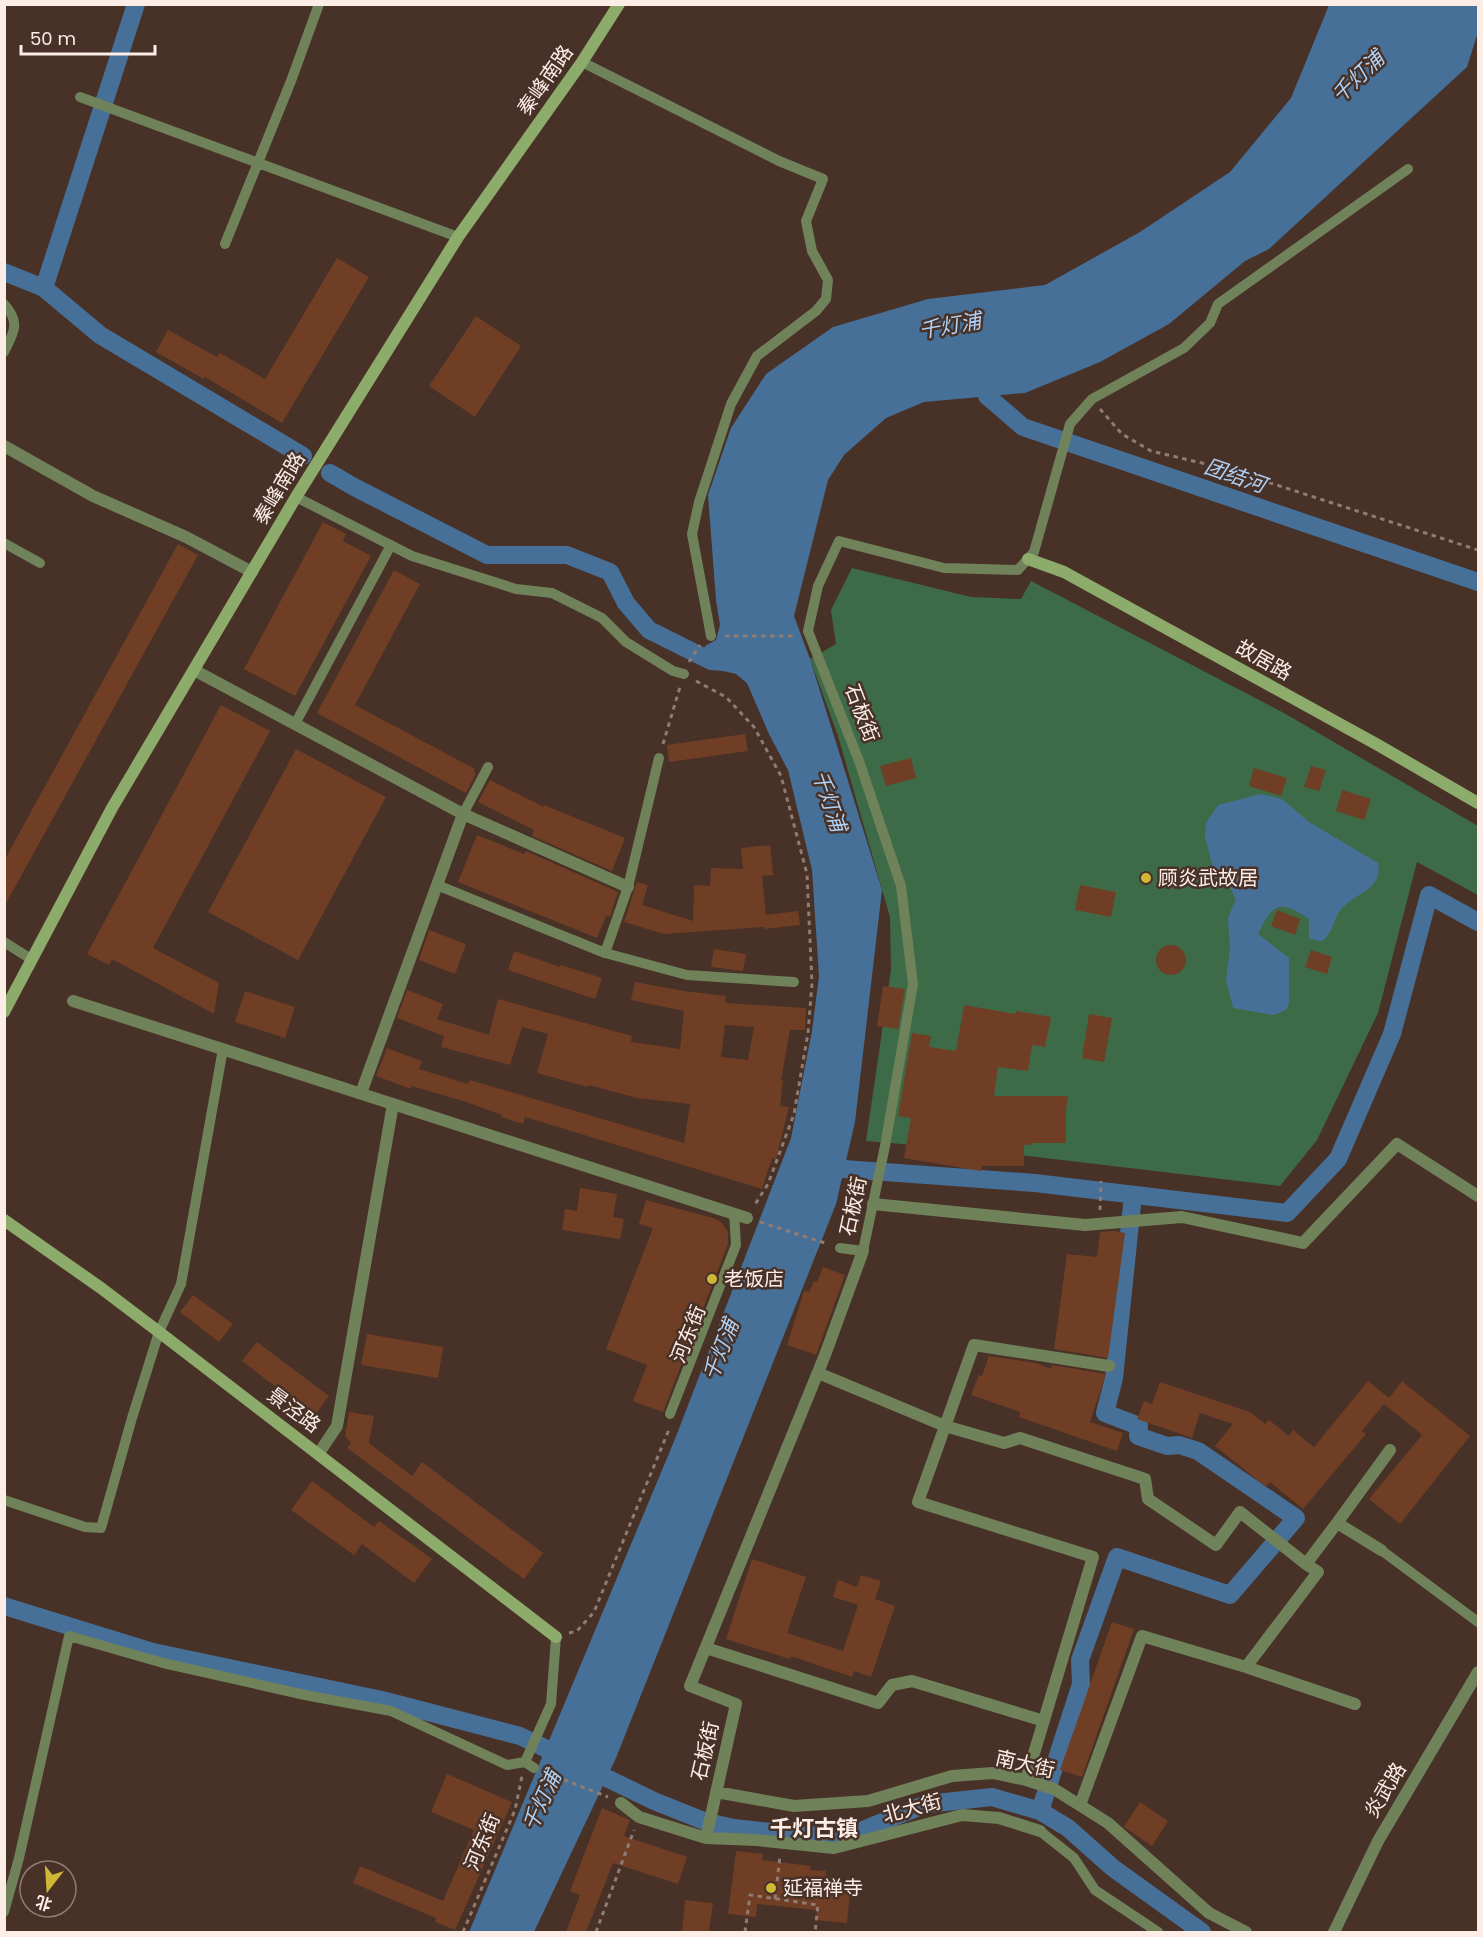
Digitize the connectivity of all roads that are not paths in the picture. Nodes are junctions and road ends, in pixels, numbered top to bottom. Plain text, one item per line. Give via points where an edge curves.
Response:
1 (319, 4) edge
2 (618, 4) edge
3 (582, 62) junction
4 (80, 97) dead end
5 (258, 163) junction
6 (1408, 169) dead end
7 (458, 237) junction
8 (225, 244) dead end
9 (4, 304) edge
10 (4, 352) edge
11 (4, 446) edge
12 (296, 497) junction
13 (4, 543) edge
14 (390, 545) junction
15 (1028, 558) junction
16 (40, 563) dead end
17 (252, 572) junction
18 (714, 636) road end
19 (194, 670) junction
20 (685, 671) road end
21 (295, 724) junction
22 (659, 758) road end
23 (488, 767) dead end
24 (1479, 803) edge
25 (463, 814) junction
26 (437, 885) junction
27 (628, 887) junction
28 (4, 942) edge
29 (605, 953) junction
30 (31, 959) junction
31 (794, 982) dead end
32 (73, 1000) dead end
33 (4, 1012) edge
34 (223, 1049) junction
35 (361, 1094) junction
36 (393, 1104) junction
37 (1479, 1196) edge
38 (873, 1204) junction
39 (734, 1213) junction
40 (747, 1218) road end
41 (4, 1220) edge
42 (840, 1248) road end
43 (863, 1251) junction
44 (159, 1332) junction
45 (1108, 1366) dead end
46 (818, 1373) junction
47 (671, 1416) road end
48 (945, 1426) junction
49 (1390, 1450) dead end
50 (319, 1453) junction
51 (4, 1500) edge
52 (1337, 1523) junction
53 (1381, 1550) joint
54 (1306, 1564) junction
55 (1479, 1622) edge
56 (556, 1637) joint
57 (706, 1648) junction
58 (1246, 1667) junction
59 (1479, 1672) edge
60 (1355, 1704) dead end
61 (1044, 1721) junction
62 (1026, 1780) junction
63 (716, 1792) junction
64 (621, 1803) road end
65 (1080, 1805) junction
66 (1040, 1831) joint
67 (706, 1838) junction
68 (4, 1911) edge
69 (1158, 1932) edge
70 (1246, 1932) edge
71 (1334, 1932) edge

1 - 5 lane
2 - 3 street, 秦峰南路
3 - 7 street, 秦峰南路
3 - 18 lane via 778,162 823,180 806,220 812,251 828,280 826,299 757,356 731,404 699,502 692,534
4 - 5 lane
5 - 7 lane
5 - 8 lane
6 - 15 lane via 1218,304 1210,323 1184,348 1092,399 1070,424 1034,552
7 - 12 street, 秦峰南路
9 - 10 lane via 12,313 15,332
11 - 17 street via 93,496 186,537
12 - 14 lane
12 - 17 street, 秦峰南路
13 - 16 lane
14 - 20 lane via 412,556 516,589 552,593 602,618 626,642 673,671
14 - 21 lane
15 - 24 street, 故居路 via 1064,572
15 - 38 lane, 石板街 via 1018,570 944,568 838,541 818,586 807,636 815,647 859,761 901,886 913,984
17 - 19 street, 秦峰南路
19 - 21 street
19 - 30 street, 秦峰南路 via 112,808
21 - 25 street
22 - 27 lane
23 - 25 lane
25 - 26 street
25 - 27 street
26 - 29 lane
26 - 35 street
27 - 29 lane
28 - 30 lane
29 - 31 lane via 687,975
30 - 33 street, 秦峰南路
32 - 34 street
34 - 35 street
34 - 44 lane via 182,1284
35 - 36 street
36 - 39 street
36 - 50 street via 337,1426
37 - 38 street via 1397,1144 1303,1244 1182,1217 1085,1225
38 - 43 lane, 石板街
39 - 40 street
39 - 47 lane, 河东街 via 736,1245
41 - 44 street, 景泾路
42 - 43 lane
43 - 46 street, 石板街
44 - 50 street, 景泾路
44 - 51 lane via 101,1528 85,1527
45 - 48 street via 974,1345
46 - 48 street
46 - 57 street, 石板街
48 - 54 street via 1004,1443 1020,1438 1145,1479 1148,1499 1216,1545 1240,1512
48 - 61 street via 918,1502 1093,1557
49 - 52 street
50 - 56 street, 景泾路
52 - 53 street
52 - 54 street
53 - 55 lane
54 - 58 street via 1318,1572
56 - 68 lane via 551,1704 530,1761 507,1765 391,1711 163,1664 69,1636
57 - 61 street via 879,1703 892,1685 912,1681
57 - 63 street, 石板街 via 690,1686 736,1704
58 - 60 street
58 - 65 street via 1142,1636
59 - 71 street, 炎武路 via 1378,1841
61 - 62 street
62 - 63 street, 南大街 via 993,1773 952,1776 868,1801 794,1806
62 - 65 street, 南大街 via 1054,1789
63 - 67 street, 石板街
64 - 67 street, 北大街 via 639,1817
65 - 70 street, 南大街 via 1108,1823 1209,1913
66 - 67 street, 北大街 via 999,1818 962,1815 834,1848
66 - 69 lane, 北大街 via 1074,1858 1095,1890

